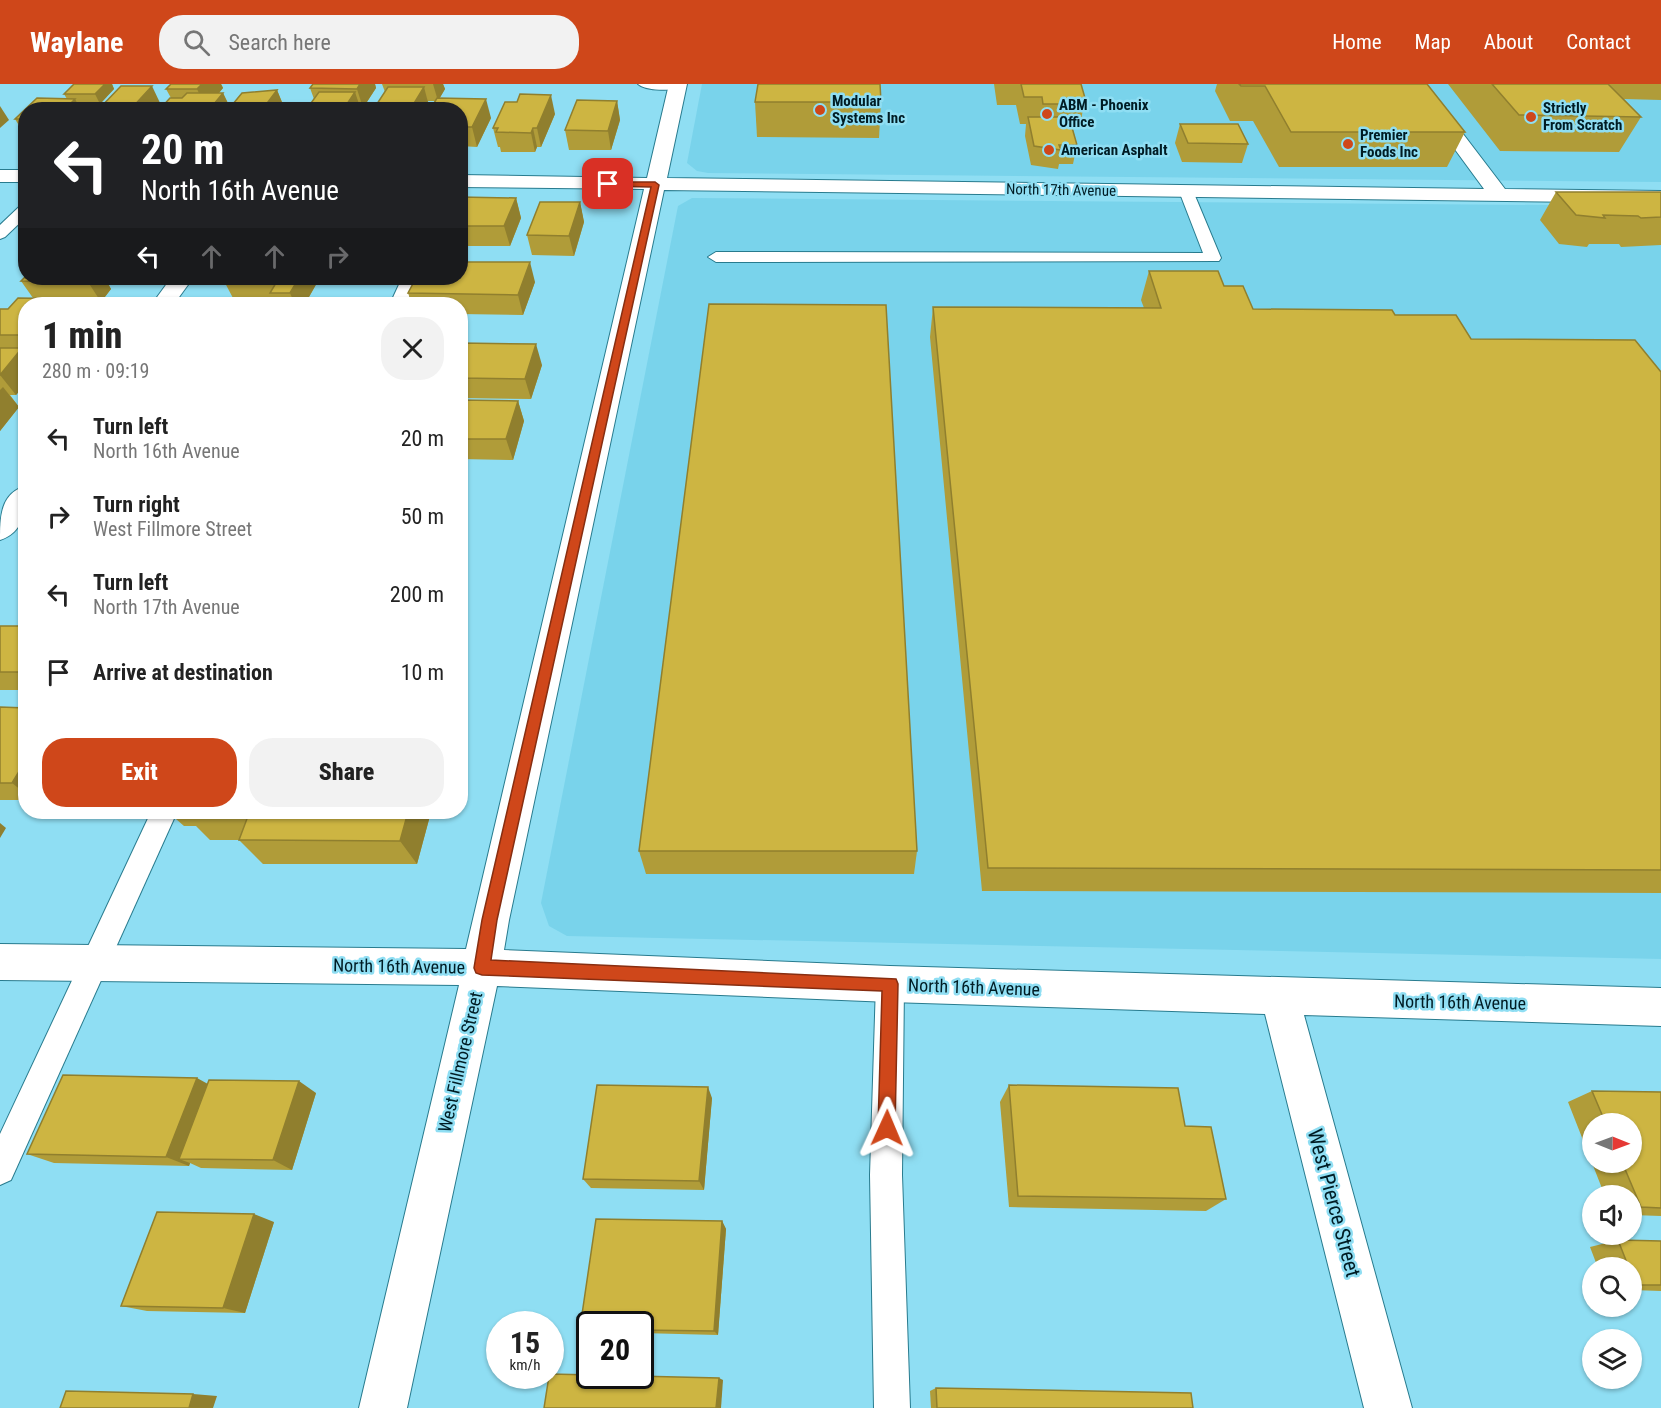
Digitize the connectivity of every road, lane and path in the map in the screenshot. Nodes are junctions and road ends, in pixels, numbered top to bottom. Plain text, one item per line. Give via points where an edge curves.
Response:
1 (644, 84) edge
2 (1416, 84) edge
3 (678, 85) edge
4 (0, 176) edge
5 (18, 176) edge
6 (468, 181) edge
7 (655, 185) junction
8 (1186, 191) junction
9 (1499, 195) junction
10 (1661, 196) edge
11 (18, 216) edge
12 (0, 234) edge
13 (716, 257) dead end
14 (18, 506) edge
15 (0, 530) edge
16 (161, 819) edge
17 (0, 962) edge
18 (95, 962) junction
19 (482, 968) junction
20 (890, 984) junction
21 (1280, 997) junction
22 (1661, 1007) edge
23 (0, 1169) edge
24 (383, 1408) edge
25 (892, 1408) edge
26 (1388, 1408) edge

1 - 3 lane
2 - 9 street
3 - 7 street, West Fillmore Street
4 - 5 street
6 - 7 street, North 17th Avenue
7 - 8 street, North 17th Avenue
7 - 19 street, West Fillmore Street via 492,908
8 - 9 street, North 17th Avenue
8 - 13 lane via 1213,258
9 - 10 street, North 17th Avenue
11 - 12 lane
14 - 15 street
16 - 18 lane
17 - 18 street, North 16th Avenue
18 - 19 street, North 16th Avenue
18 - 23 lane
19 - 20 street, North 16th Avenue
19 - 24 street, West Fillmore Street
20 - 21 street, North 16th Avenue
20 - 25 lane via 886,1175
21 - 22 street, North 16th Avenue
21 - 26 street, West Pierce Street

